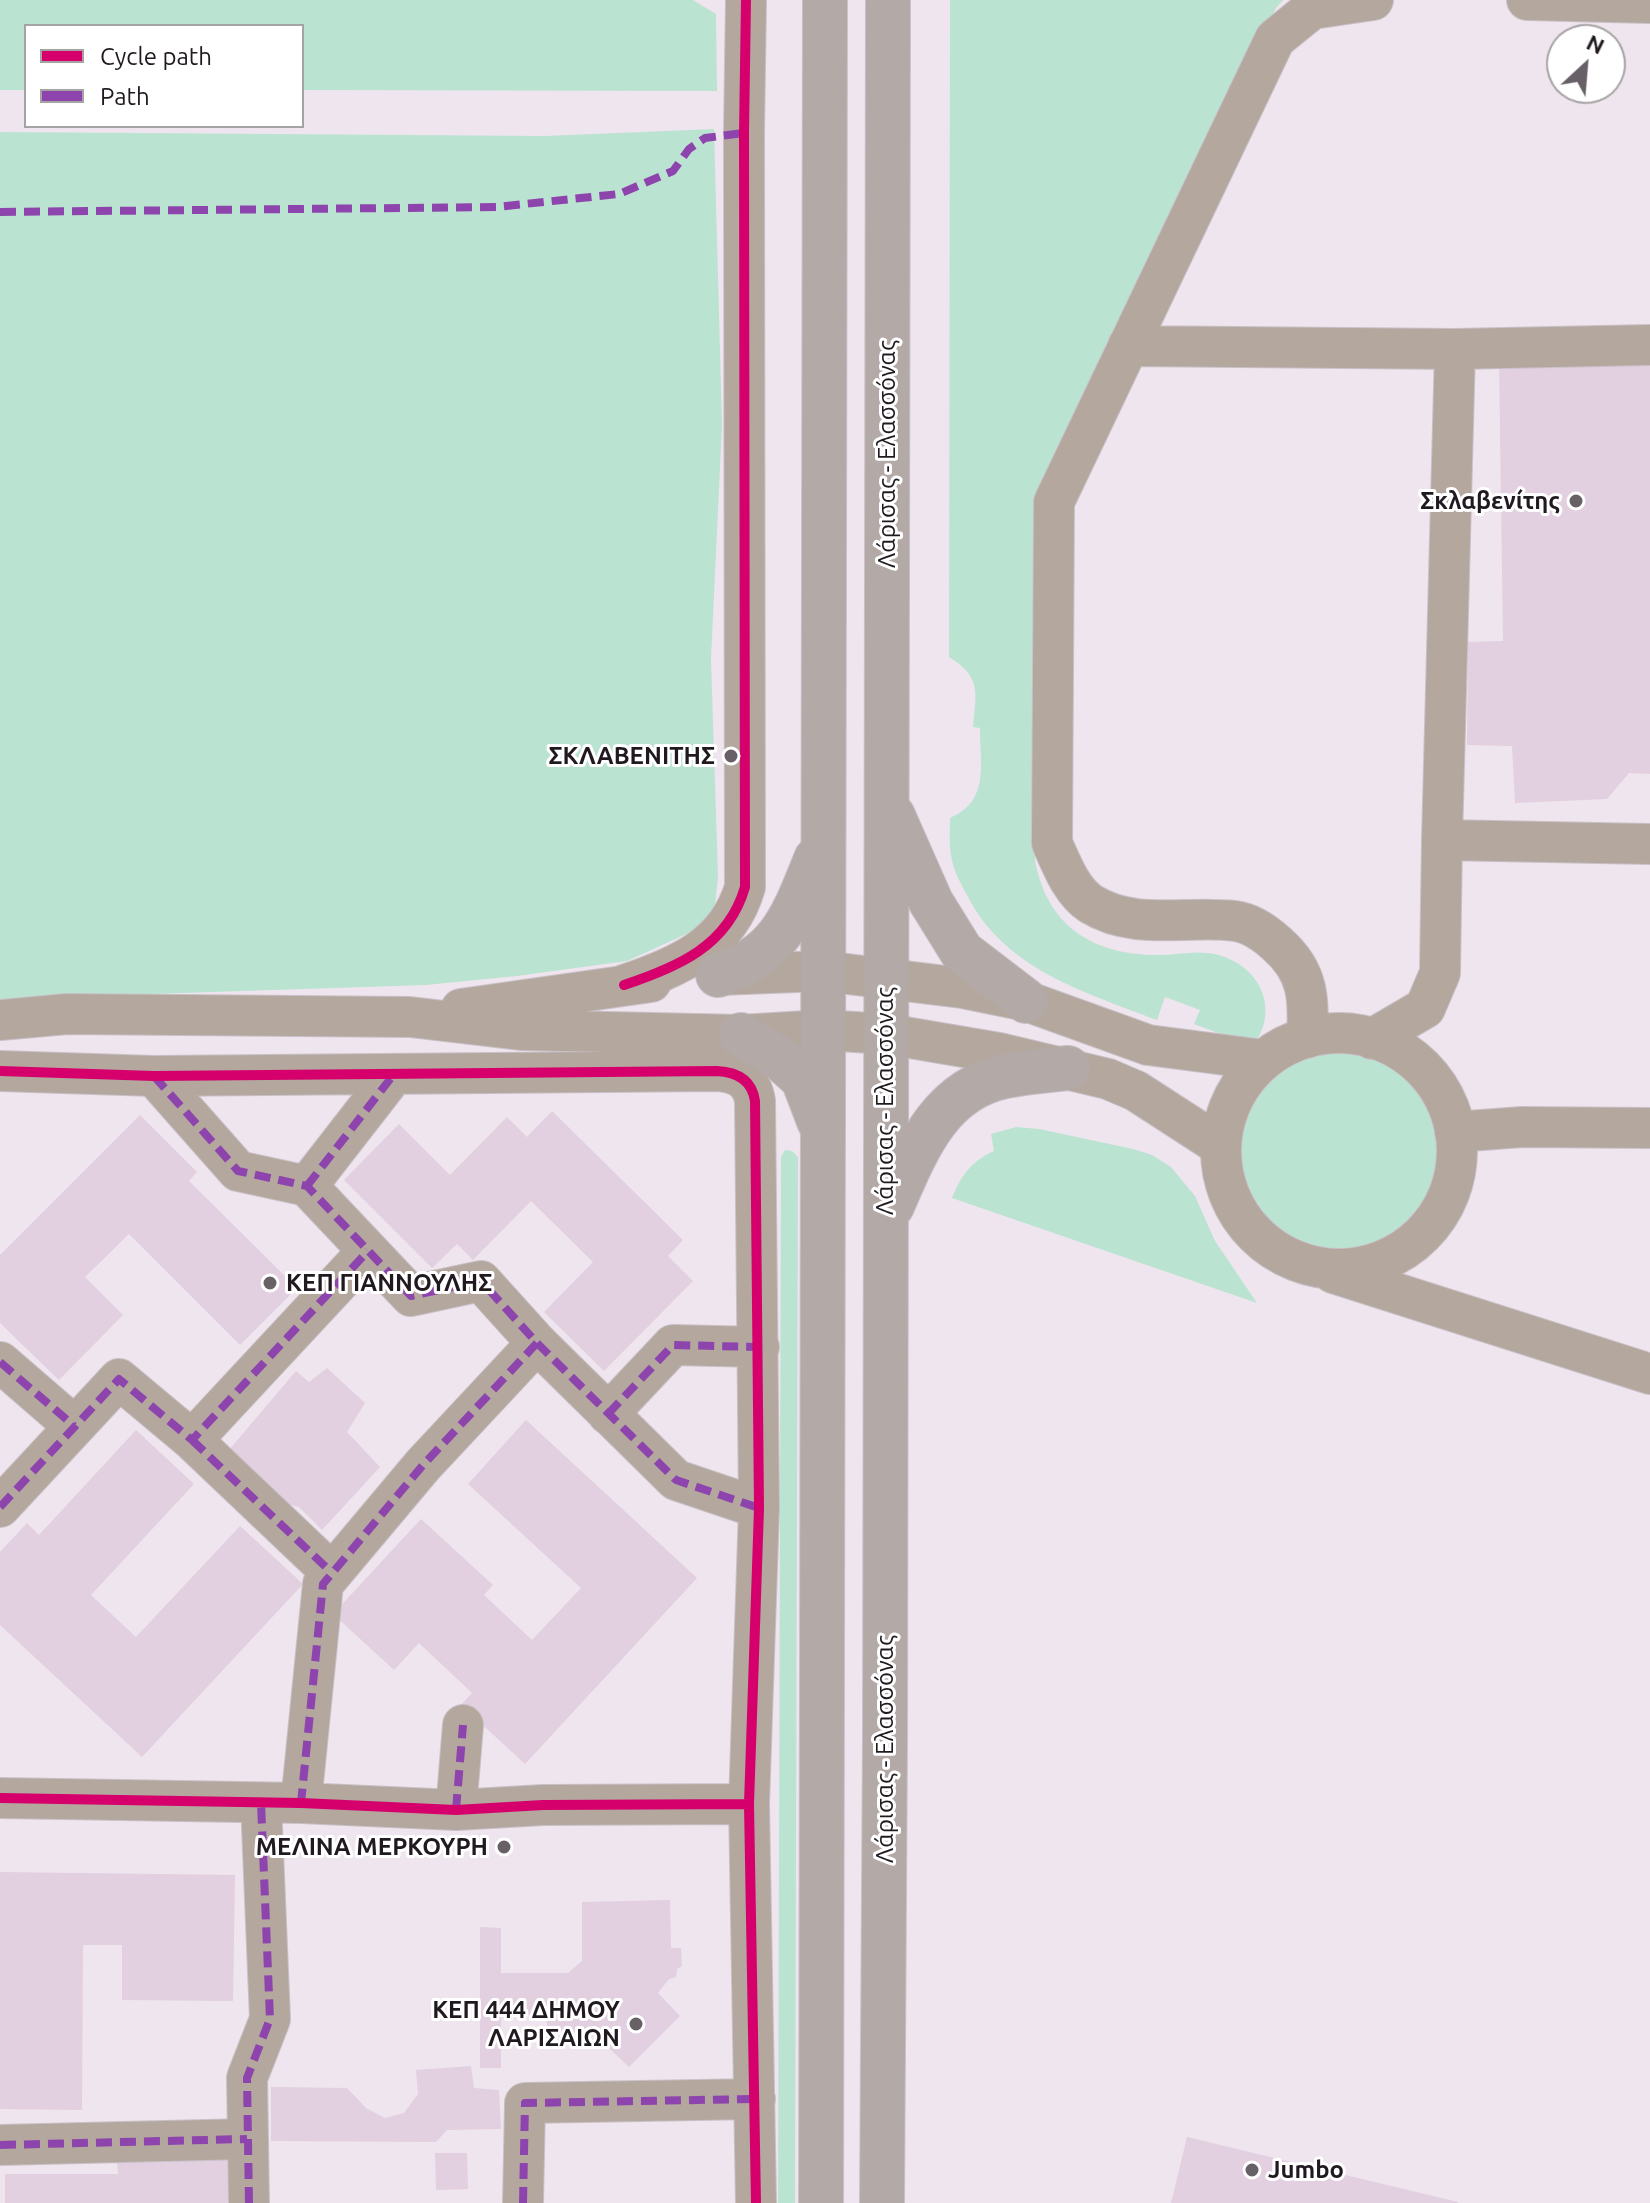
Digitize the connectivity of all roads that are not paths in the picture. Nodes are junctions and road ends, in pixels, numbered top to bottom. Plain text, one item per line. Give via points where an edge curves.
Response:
1 (746, 0) edge
2 (825, 0) edge
3 (888, 0) edge
4 (1373, 0) edge
5 (1527, 0) edge
6 (1650, 3) edge
7 (1650, 345) edge
8 (1128, 346) junction
9 (1455, 349) junction
10 (886, 798) junction
11 (824, 839) junction
12 (1442, 840) junction
13 (1650, 844) edge
14 (823, 971) junction
15 (718, 975) junction
16 (886, 977) junction
17 (624, 985) junction
18 (1026, 1001) junction
19 (410, 1017) junction
20 (0, 1020) edge
21 (823, 1030) junction
22 (887, 1034) junction
23 (741, 1035) junction
24 (1307, 1038) junction
25 (1372, 1039) junction
26 (1264, 1060) junction
27 (1068, 1068) junction
28 (0, 1071) edge
29 (394, 1074) junction
30 (154, 1076) junction
31 (1650, 1128) edge
32 (822, 1129) junction
33 (1455, 1132) junction
34 (1221, 1146) junction
35 (307, 1186) junction
36 (884, 1223) junction
37 (368, 1251) junction
38 (1307, 1265) junction
39 (537, 1343) junction
40 (759, 1347) junction
41 (0, 1362) edge
42 (1650, 1374) edge
43 (608, 1414) junction
44 (74, 1426) junction
45 (192, 1440) junction
46 (0, 1507) edge
47 (759, 1508) junction
48 (331, 1572) junction
49 (463, 1725) dead end
50 (0, 1798) edge
51 (261, 1803) junction
52 (301, 1803) junction
53 (749, 1804) junction
54 (456, 1810) junction
55 (755, 2099) junction
56 (247, 2139) junction
57 (0, 2145) edge
58 (249, 2203) edge
59 (523, 2203) edge
60 (756, 2203) edge
61 (821, 2203) edge
62 (882, 2203) edge

1 - 17 street via 745,887 730,924 715,940 665,971
2 - 11 highway
3 - 10 highway, Λάρισας - Ελασσόνας
4 - 8 street via 1312,9 1275,39
5 - 6 street
7 - 9 street
8 - 9 street
8 - 24 street via 1054,502 1052,843 1069,879 1089,903 1119,916 1238,921 1266,934 1302,975 1309,1000
9 - 12 street
10 - 16 highway, Λάρισας - Ελασσόνας
10 - 18 highway via 931,902 962,952
11 - 14 highway
11 - 15 highway via 797,906 778,936 760,956
12 - 13 street
12 - 25 street via 1440,973 1425,1008
14 - 15 street
14 - 16 street
14 - 21 highway
15 - 17 street
16 - 18 street
16 - 22 highway, Λάρισας - Ελασσόνας
17 - 19 street
18 - 26 street via 1148,1045
19 - 20 street via 67,1014
19 - 23 street via 521,1030
21 - 22 street
21 - 23 street
21 - 32 highway
22 - 27 street
22 - 36 highway, Λάρισας - Ελασσόνας
23 - 32 highway via 803,1079
24 - 25 street via 1339,1034
24 - 26 street
25 - 33 street via 1402,1052 1427,1073 1445,1100
26 - 34 street via 1234,1098
27 - 34 street via 1136,1091
27 - 36 highway via 1003,1076 974,1086 951,1102 916,1152
28 - 30 street
29 - 30 street
29 - 35 street
29 - 40 street via 717,1071 741,1076 755,1101
30 - 35 street via 238,1171
31 - 33 street
32 - 61 highway
33 - 38 street via 1450,1190 1418,1239 1365,1266
34 - 38 street via 1226,1184 1243,1220 1271,1247
35 - 37 street
36 - 62 highway, Λάρισας - Ελασσόνας
37 - 39 street via 411,1296 481,1281
37 - 45 street
38 - 42 street
39 - 43 street
39 - 48 street
40 - 43 street via 673,1345
40 - 47 street
41 - 44 street
43 - 47 street via 676,1480
44 - 45 street via 119,1379
44 - 46 street
45 - 48 street
47 - 53 street
48 - 52 street via 323,1584
49 - 54 street
50 - 51 street
51 - 52 street
51 - 56 street via 270,2019 247,2078
52 - 54 street
53 - 54 street
53 - 55 street
55 - 59 street via 525,2103
55 - 60 street
56 - 57 street
56 - 58 street

